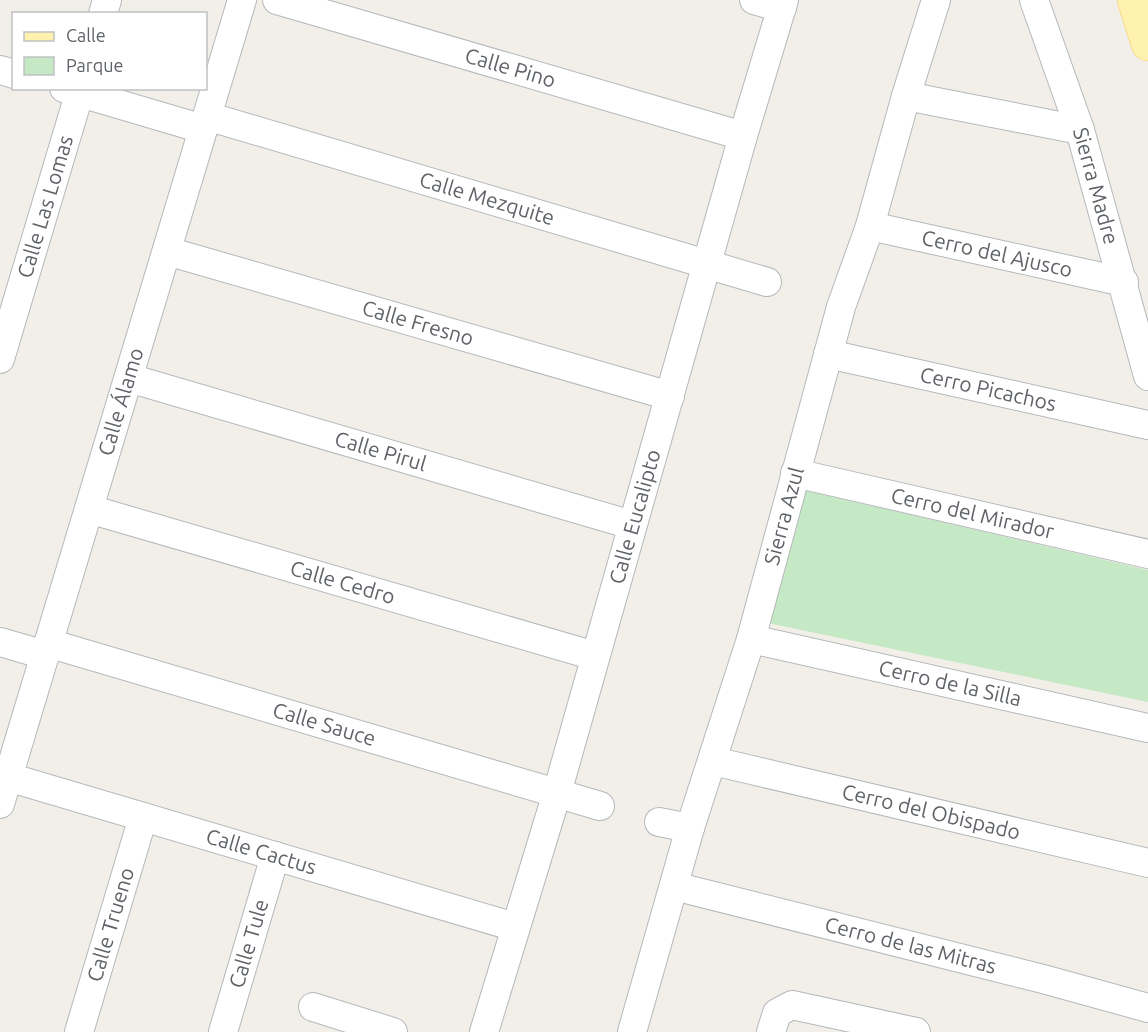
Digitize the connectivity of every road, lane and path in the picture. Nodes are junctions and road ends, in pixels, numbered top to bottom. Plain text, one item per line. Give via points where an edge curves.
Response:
1 (242, 0) edge
2 (277, 0) edge
3 (754, 0) edge
4 (936, 0) edge
5 (1034, 0) edge
6 (1134, 0) edge
7 (783, 4) edge
8 (1148, 44) edge
9 (75, 90) edge
10 (906, 96) junction
11 (205, 122) junction
12 (1080, 130) junction
13 (743, 136) junction
14 (870, 226) junction
15 (167, 251) junction
16 (707, 263) junction
17 (767, 282) dead end
18 (1124, 282) junction
19 (828, 354) junction
20 (0, 358) edge
21 (1148, 376) edge
22 (129, 378) junction
23 (669, 396) junction
24 (1148, 425) edge
25 (795, 473) junction
26 (89, 509) junction
27 (632, 525) junction
28 (1148, 554) edge
29 (751, 639) junction
30 (0, 642) edge
31 (46, 649) junction
32 (595, 656) junction
33 (1148, 728) edge
34 (713, 761) junction
35 (8, 777) junction
36 (556, 794) junction
37 (0, 804) edge
38 (600, 806) dead end
39 (143, 817) junction
40 (659, 822) dead end
41 (690, 828) junction
42 (275, 856) junction
43 (1148, 863) edge
44 (674, 886) junction
45 (515, 927) junction
46 (313, 1007) dead end
47 (1148, 1008) edge
48 (379, 1030) edge
49 (80, 1032) edge
50 (223, 1032) edge
51 (483, 1032) edge
52 (632, 1032) edge
53 (771, 1032) edge
54 (916, 1032) edge

1 - 11 street, Calle Álamo
2 - 13 street, Calle Pino
3 - 7 street
4 - 10 street, Sierra Azul
5 - 12 street, Sierra Madre
6 - 8 main road
7 - 13 street, Calle Eucalipto
9 - 11 street, Calle Mezquite
9 - 20 street, Calle Las Lomas
10 - 12 street
10 - 14 street, Sierra Azul
11 - 15 street, Calle Álamo
11 - 16 street, Calle Mezquite
12 - 18 street, Sierra Madre
13 - 16 street, Calle Eucalipto
14 - 18 street, Cerro del Ajusco
14 - 19 street, Sierra Azul via 829,304
15 - 22 street, Calle Álamo
15 - 23 street, Calle Fresno
16 - 17 street, Calle Mezquite
16 - 23 street, Calle Eucalipto
18 - 21 street, Sierra Madre
19 - 24 street, Cerro Picachos
19 - 25 street, Sierra Azul
22 - 26 street, Calle Álamo
22 - 27 street, Calle Pirul
23 - 27 street, Calle Eucalipto
25 - 28 street, Cerro del Mirador
25 - 29 street, Sierra Azul
26 - 31 street, Calle Álamo
26 - 32 street, Calle Cedro
27 - 32 street, Calle Eucalipto
29 - 33 street, Cerro de la Silla
29 - 34 street, Sierra Azul
30 - 31 street, Calle Sauce
31 - 35 street, Calle Álamo
31 - 36 street, Calle Sauce
32 - 36 street, Calle Eucalipto
34 - 41 street, Sierra Azul
34 - 43 street, Cerro del Obispado
35 - 37 street, Calle Álamo
35 - 39 street, Calle Cactus
36 - 38 street, Calle Sauce
36 - 45 street, Calle Eucalipto
39 - 42 street, Calle Cactus
39 - 49 street, Calle Trueno
40 - 41 street
41 - 44 street, Sierra Azul
42 - 45 street, Calle Cactus
42 - 50 street, Calle Tule
44 - 47 street, Cerro de las Mitras
44 - 52 street, Sierra Azul
45 - 51 street, Calle Eucalipto
46 - 48 street
53 - 54 street via 777,1013 792,1005

